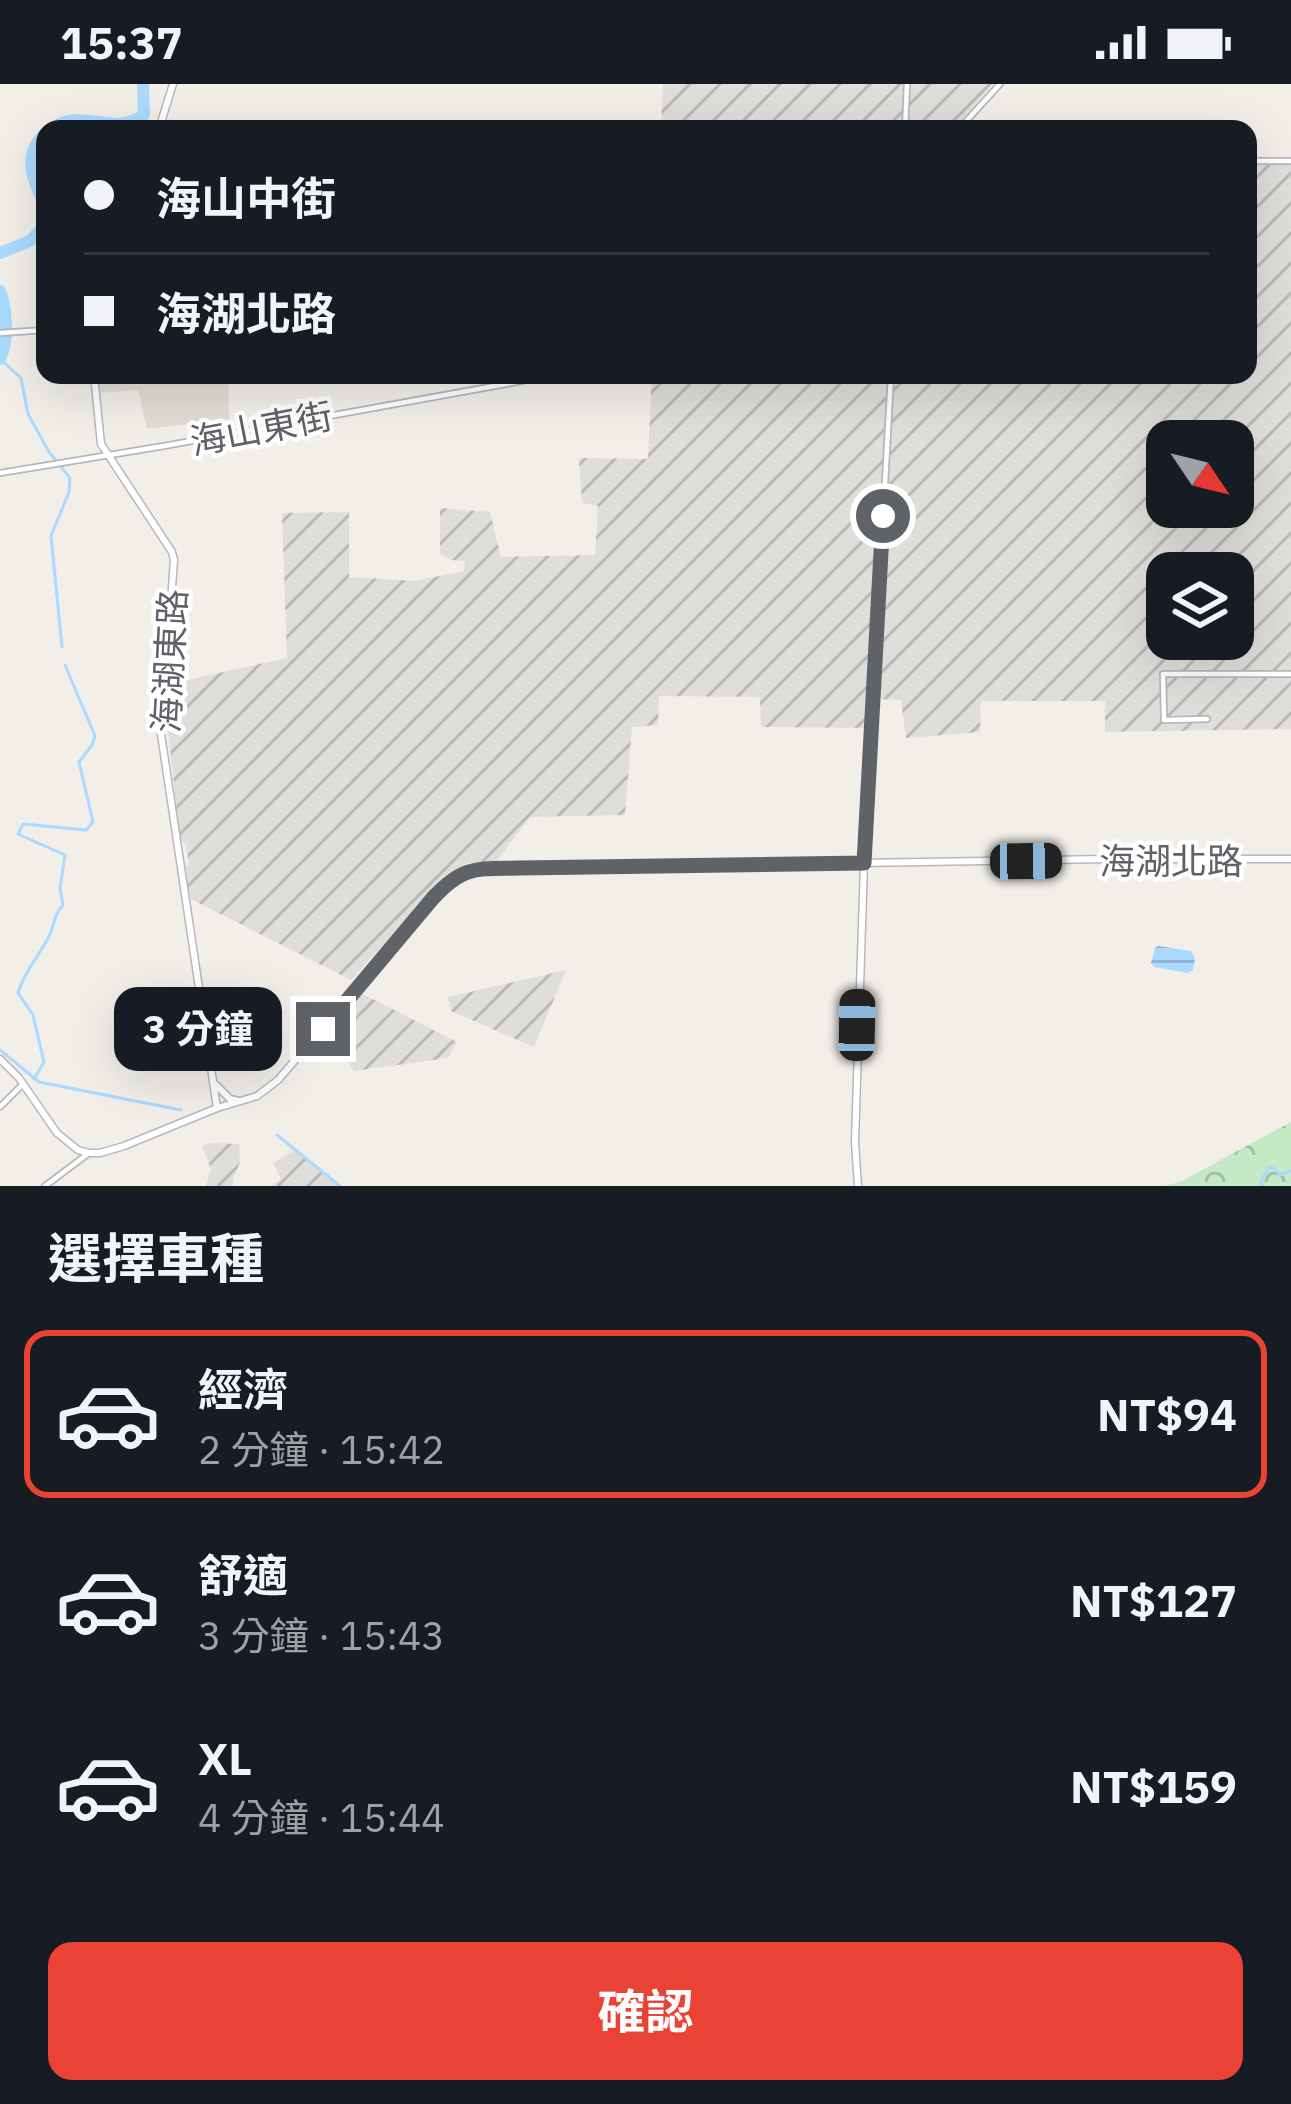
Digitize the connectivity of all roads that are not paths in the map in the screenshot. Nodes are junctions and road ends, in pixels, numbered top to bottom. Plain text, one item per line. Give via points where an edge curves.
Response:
1 (173, 84) edge
2 (908, 84) edge
3 (1000, 84) edge
4 (162, 120) edge
5 (906, 120) edge
6 (967, 120) edge
7 (1257, 161) edge
8 (1291, 161) edge
9 (36, 331) edge
10 (0, 333) edge
11 (95, 384) edge
12 (505, 384) edge
13 (891, 384) edge
14 (108, 455) junction
15 (0, 473) edge
16 (1291, 674) edge
17 (1207, 719) dead end
18 (1291, 859) edge
19 (864, 863) junction
20 (0, 1059) edge
21 (215, 1082) junction
22 (23, 1084) junction
23 (240, 1102) junction
24 (0, 1107) edge
25 (217, 1108) junction
26 (89, 1153) junction
27 (45, 1186) edge
28 (858, 1186) edge

1 - 4 street
2 - 5 street
3 - 6 street
7 - 8 street
9 - 10 street
11 - 14 street, 海湖東路
12 - 14 street, 海山東街
13 - 19 street
14 - 15 street, 海山東街
14 - 21 street, 海湖東路 via 174,560 160,734
16 - 17 street via 1163,674 1164,720
18 - 19 street, 海湖北路
19 - 23 street, 海湖北路 via 464,872 271,1087
19 - 28 street
20 - 22 street
21 - 23 street
21 - 25 street, 海湖東路
22 - 24 street
22 - 26 street via 57,1133
23 - 25 street, 海湖北路
25 - 26 street, 海湖北路
26 - 27 street

